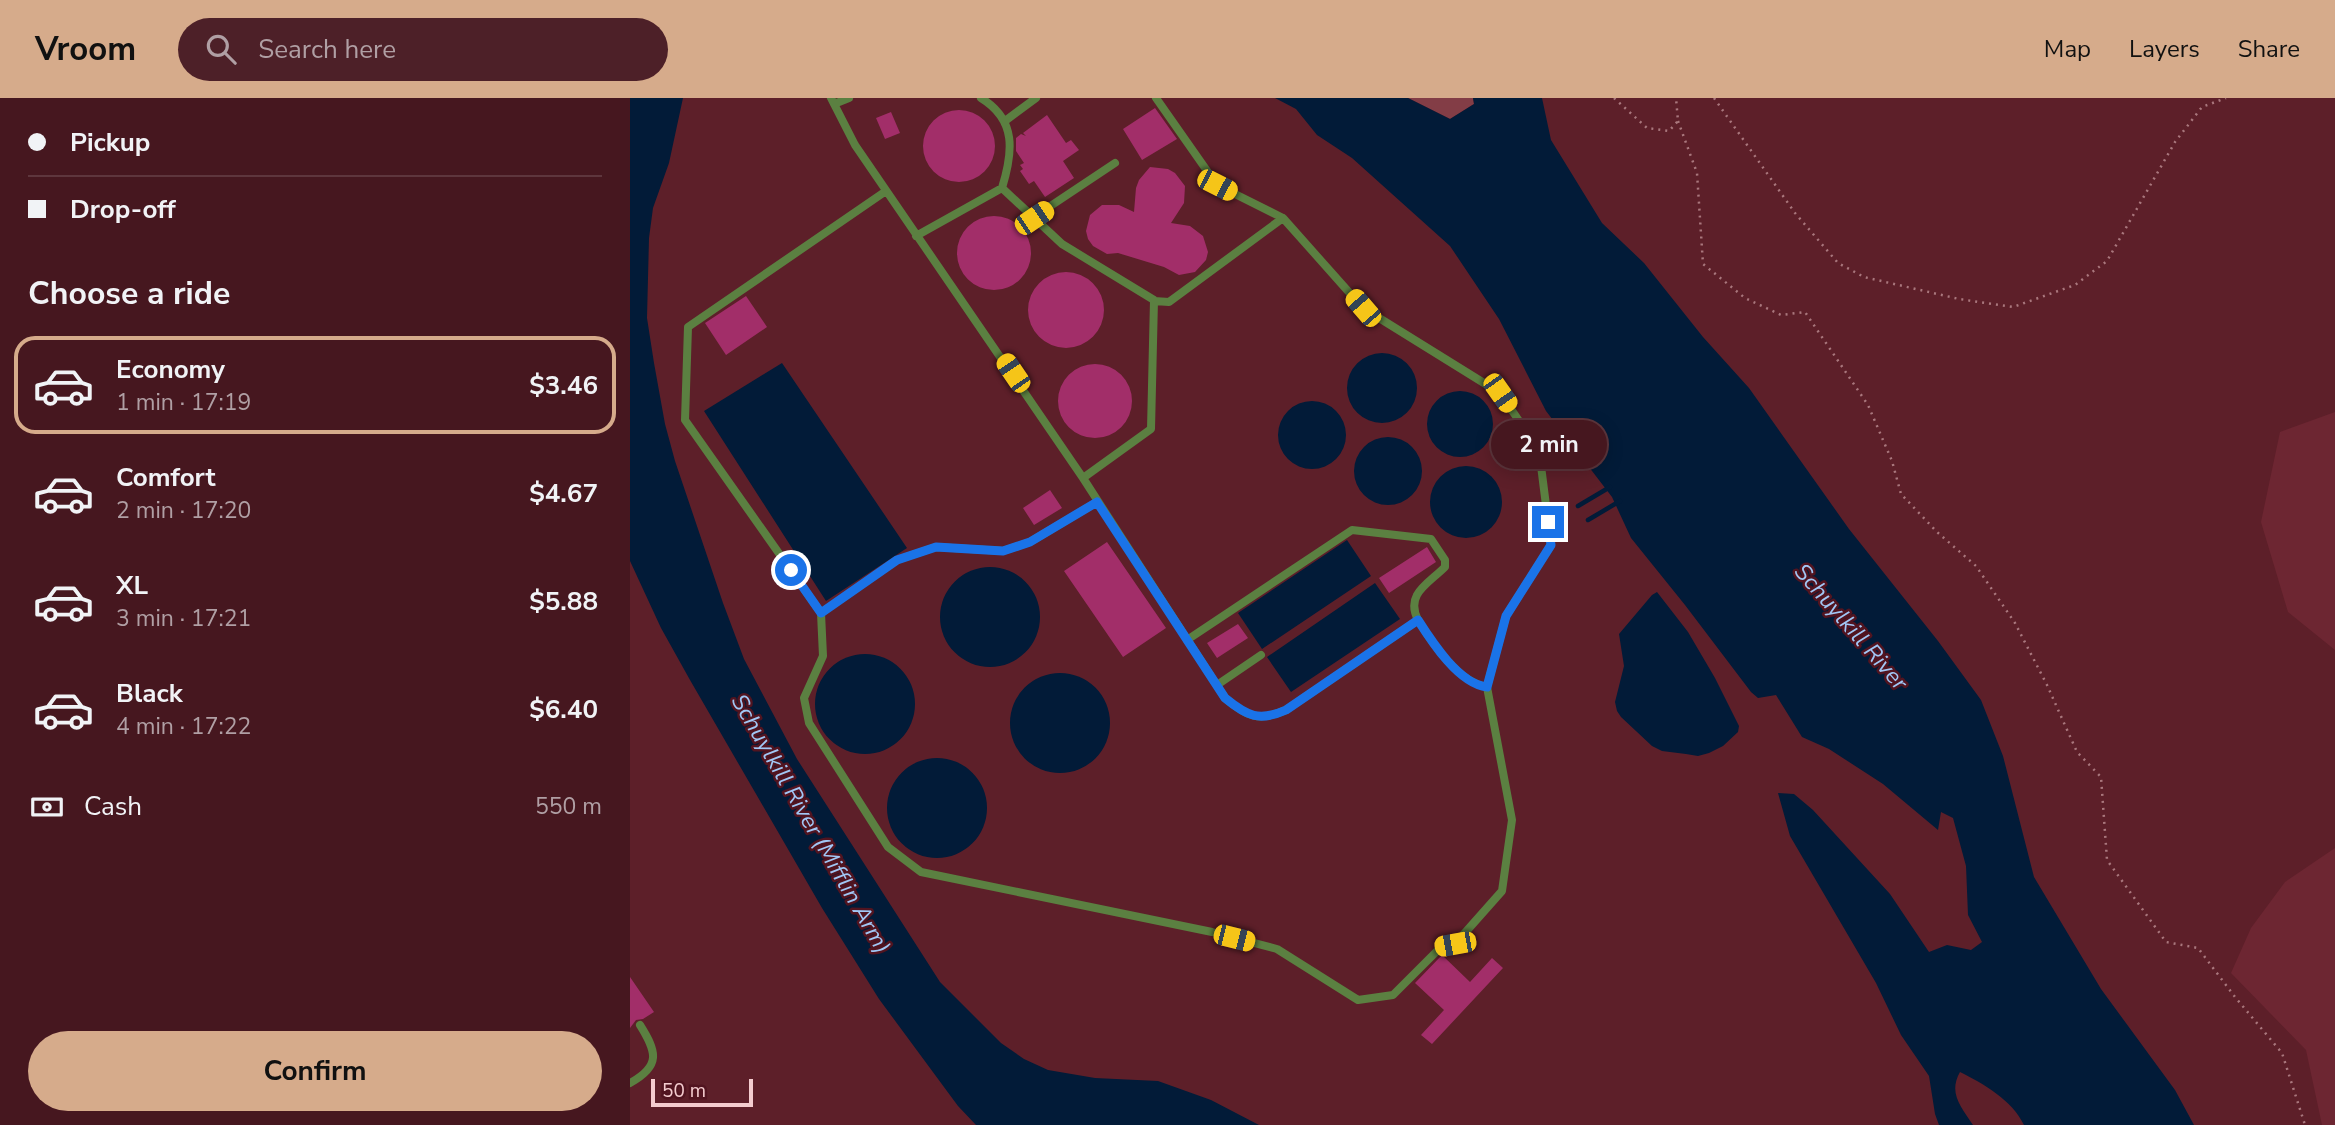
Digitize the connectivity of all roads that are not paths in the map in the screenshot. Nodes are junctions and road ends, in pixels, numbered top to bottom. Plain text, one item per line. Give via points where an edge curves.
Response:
1 (849, 98) edge
2 (981, 98) edge
3 (1036, 98) edge
4 (1156, 98) edge
5 (833, 101) edge
6 (1005, 121) junction
7 (1115, 163) dead end
8 (1002, 188) junction
9 (886, 191) junction
10 (1034, 218) junction
11 (1283, 218) junction
12 (916, 236) junction
13 (1154, 301) junction
14 (1083, 478) junction
15 (1097, 502) junction
16 (821, 613) junction
17 (1418, 620) junction
18 (1187, 640) junction
19 (1261, 655) dead end
20 (1217, 685) junction
21 (1487, 687) junction
22 (640, 1025) dead end
23 (630, 1083) edge

1 - 5 lane
2 - 6 lane
3 - 6 lane
4 - 11 lane via 1217,185
5 - 9 lane
6 - 8 lane via 1009,150
7 - 10 lane
8 - 10 lane
8 - 12 lane
9 - 12 lane
9 - 16 lane via 688,327 685,419
10 - 13 lane via 1062,244
11 - 13 lane via 1169,303
11 - 21 lane via 1363,308 1500,393 1539,450 1551,545 1506,616
12 - 14 lane
13 - 14 lane via 1152,429
14 - 15 lane
15 - 16 lane via 1030,542 1003,551 936,547 897,560
15 - 18 lane
16 - 21 lane via 823,656 804,698 809,723 888,847 921,872 1277,949 1358,1000 1393,995 1441,947 1455,944 1502,891 1513,820
17 - 18 lane via 1414,597 1445,567 1431,539 1352,530
17 - 20 lane via 1270,717 1254,717 1239,710
17 - 21 lane via 1452,665 1478,686
18 - 20 lane
19 - 20 lane
22 - 23 lane via 654,1055 648,1070

